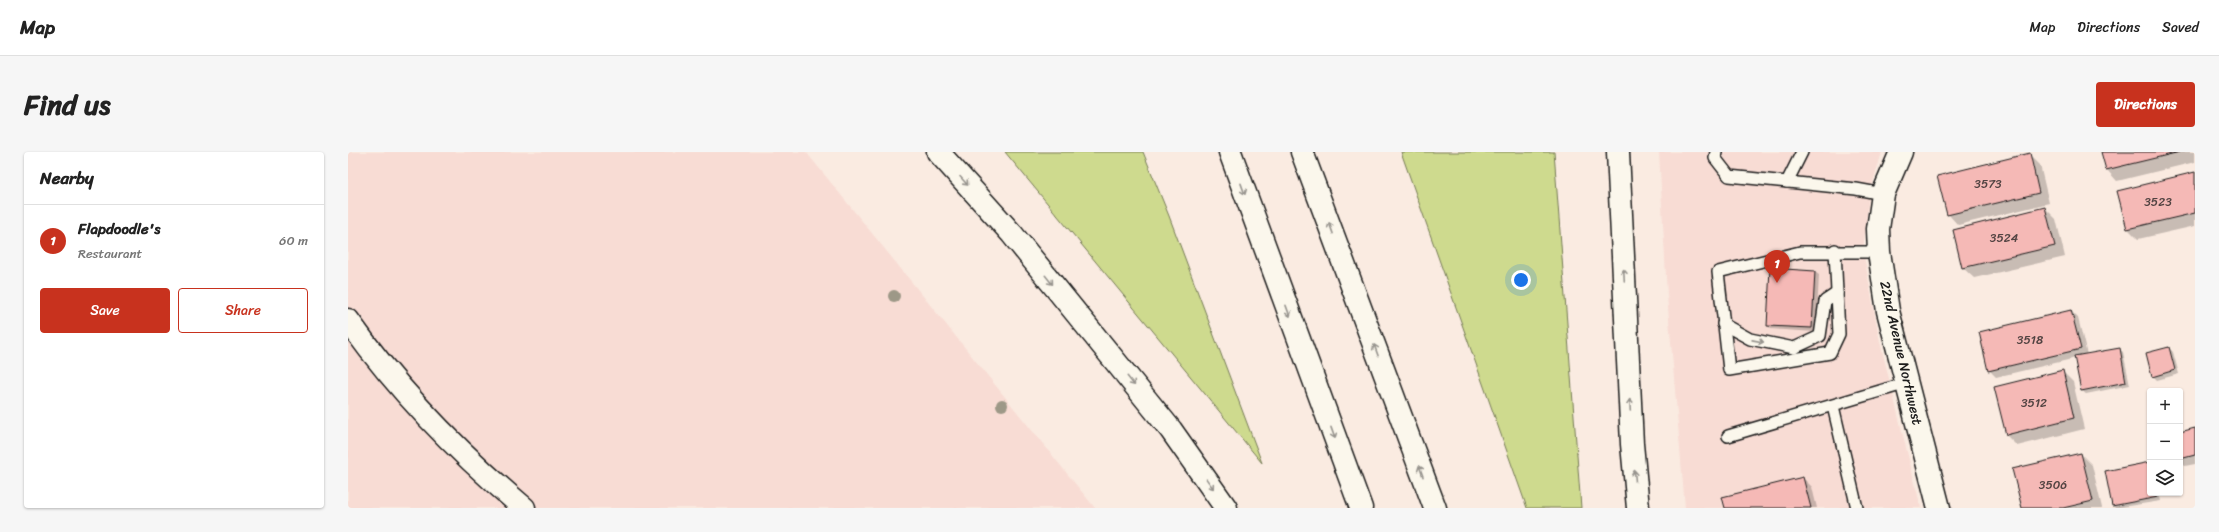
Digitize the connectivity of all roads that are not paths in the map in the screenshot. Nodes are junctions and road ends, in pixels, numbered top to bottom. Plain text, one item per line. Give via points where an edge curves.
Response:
1 (938, 152) edge
2 (1230, 152) edge
3 (1302, 152) edge
4 (1618, 152) edge
5 (1716, 152) edge
6 (1802, 152) edge
7 (1901, 152) edge
8 (1787, 182) junction
9 (1883, 194) junction
10 (1835, 250) junction
11 (1879, 252) junction
12 (1837, 293) junction
13 (348, 320) edge
14 (1723, 324) junction
15 (1907, 383) junction
16 (1833, 406) junction
17 (1728, 436) dead end
18 (524, 508) edge
19 (1226, 508) edge
20 (1361, 508) edge
21 (1435, 508) edge
22 (1638, 508) edge
23 (1857, 508) edge
24 (1939, 508) edge

1 -> 19 main road via 1012,234 1166,424
2 -> 20 main road
21 -> 3 main road
22 -> 4 main road via 1632,444
5 - 8 lane via 1715,158 1729,176
6 - 8 lane
7 - 9 main road, 22nd Avenue Northwest
8 - 9 lane
9 - 11 main road, 22nd Avenue Northwest via 1878,229
10 - 11 lane
10 - 12 lane
10 - 14 lane via 1800,252 1718,272
11 - 15 main road, 22nd Avenue Northwest via 1888,311
14 -> 12 lane via 1750,339 1794,348 1820,336 1825,301
12 - 14 lane via 1839,334 1830,353 1729,370
13 - 18 main road via 397,383 440,431
15 - 16 lane
15 - 24 main road, 22nd Avenue Northwest
16 - 17 lane
16 - 23 lane

